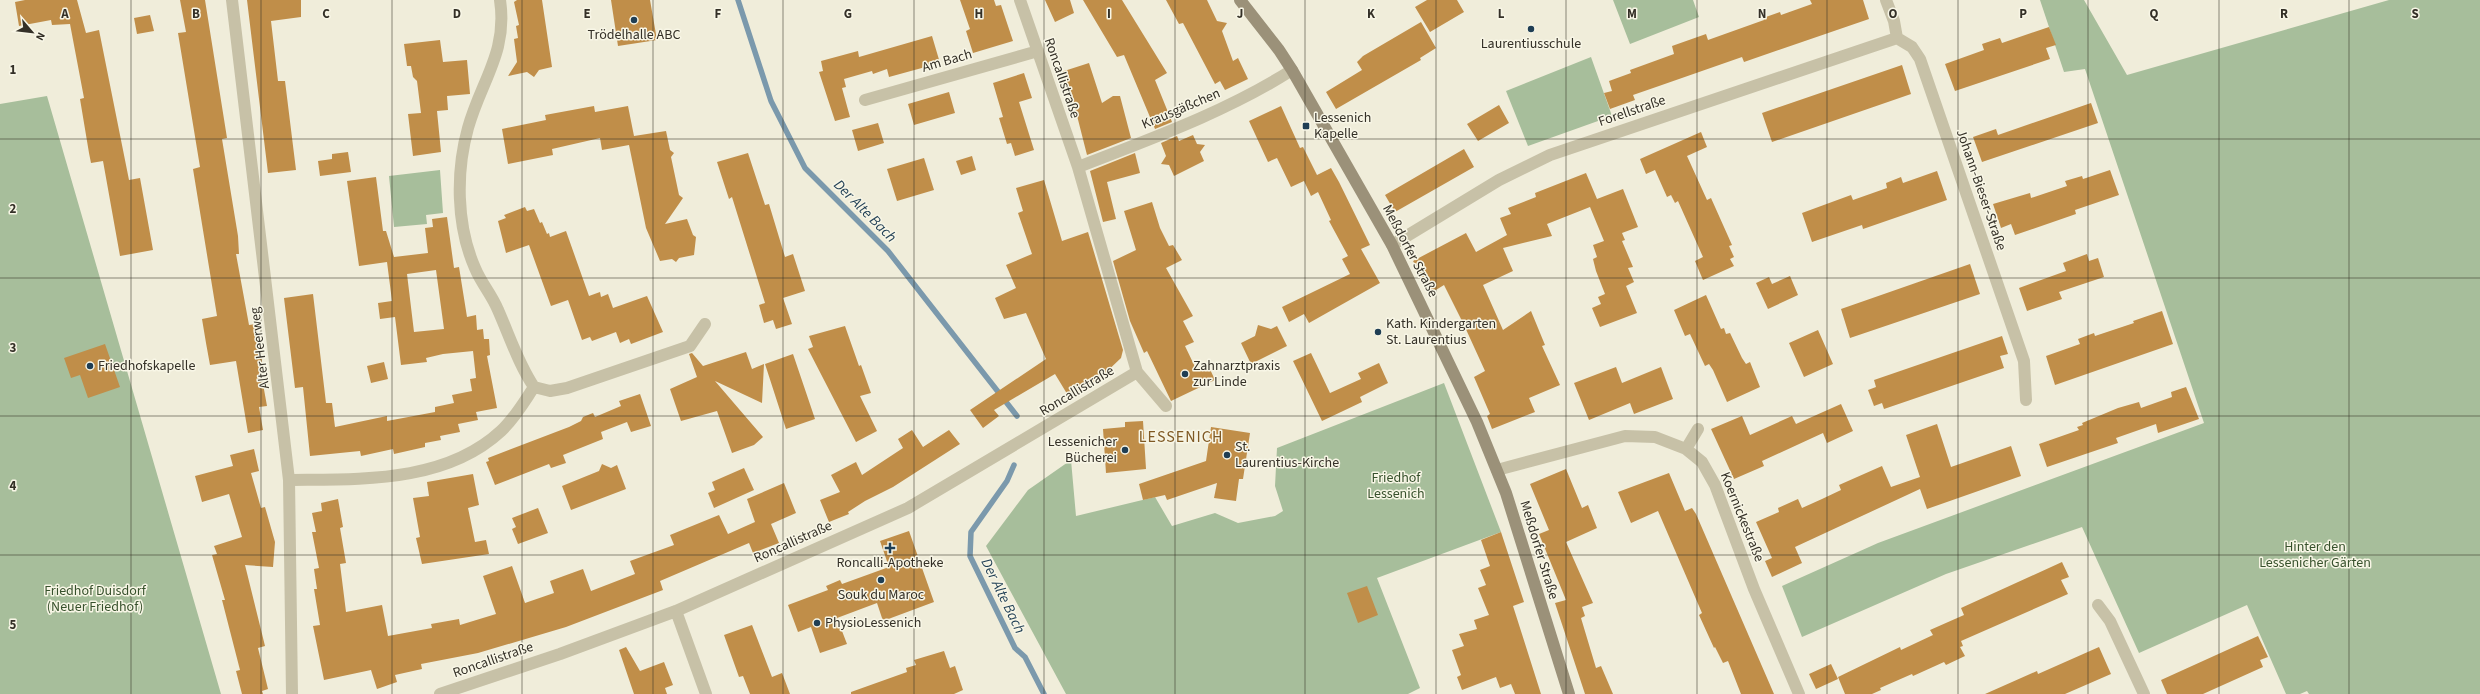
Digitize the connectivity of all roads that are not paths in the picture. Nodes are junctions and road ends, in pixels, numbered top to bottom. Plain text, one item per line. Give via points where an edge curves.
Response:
1 (232, 0) edge
2 (500, 0) edge
3 (1020, 0) edge
4 (1240, 0) edge
5 (1886, 0) edge
6 (1897, 38) junction
7 (1038, 51) junction
8 (1292, 70) junction
9 (865, 100) dead end
10 (1078, 167) junction
11 (1392, 245) junction
12 (705, 324) dead end
13 (1137, 372) junction
14 (534, 387) junction
15 (2026, 400) dead end
16 (1166, 406) dead end
17 (1698, 429) dead end
18 (1686, 449) junction
19 (1497, 470) junction
20 (289, 480) junction
21 (2098, 606) dead end
22 (676, 611) junction
23 (444, 693) edge
24 (292, 694) edge
25 (706, 694) edge
26 (1569, 694) edge
27 (1799, 694) edge
28 (2144, 694) edge

1 - 20 street, Alter Heerweg
2 - 14 street via 503,18 499,45 468,127 460,166 462,222 474,267 498,309 521,368
3 - 7 street, Roncallistraße
4 - 8 street, Meßdorfer Straße
5 - 6 street
6 - 11 street, Forellstraße via 1550,155 1499,180
6 - 15 street, Johann-Bieser-Straße via 1912,47 1920,59 2024,361
7 - 9 street, Am Bach
7 - 10 street, Roncallistraße
8 - 10 street, Krausgäßchen via 1263,89 1157,136
8 - 11 street, Meßdorfer Straße
10 - 13 street, Roncallistraße
11 - 19 street, Meßdorfer Straße via 1477,422
12 - 14 street via 690,346 566,388 550,391
13 - 16 street, Roncallistraße
13 - 22 street, Roncallistraße via 908,508
14 - 20 street via 518,412 502,430 480,447 451,463 414,472 364,479
17 - 18 street
18 - 19 street, Koernickestraße via 1655,437 1625,436
18 - 27 street, Koernickestraße via 1702,462 1715,485 1754,589
19 - 26 street, Meßdorfer Straße
20 - 24 street, Alter Heerweg
21 - 28 street via 2110,621
22 - 23 street, Roncallistraße
22 - 25 street

